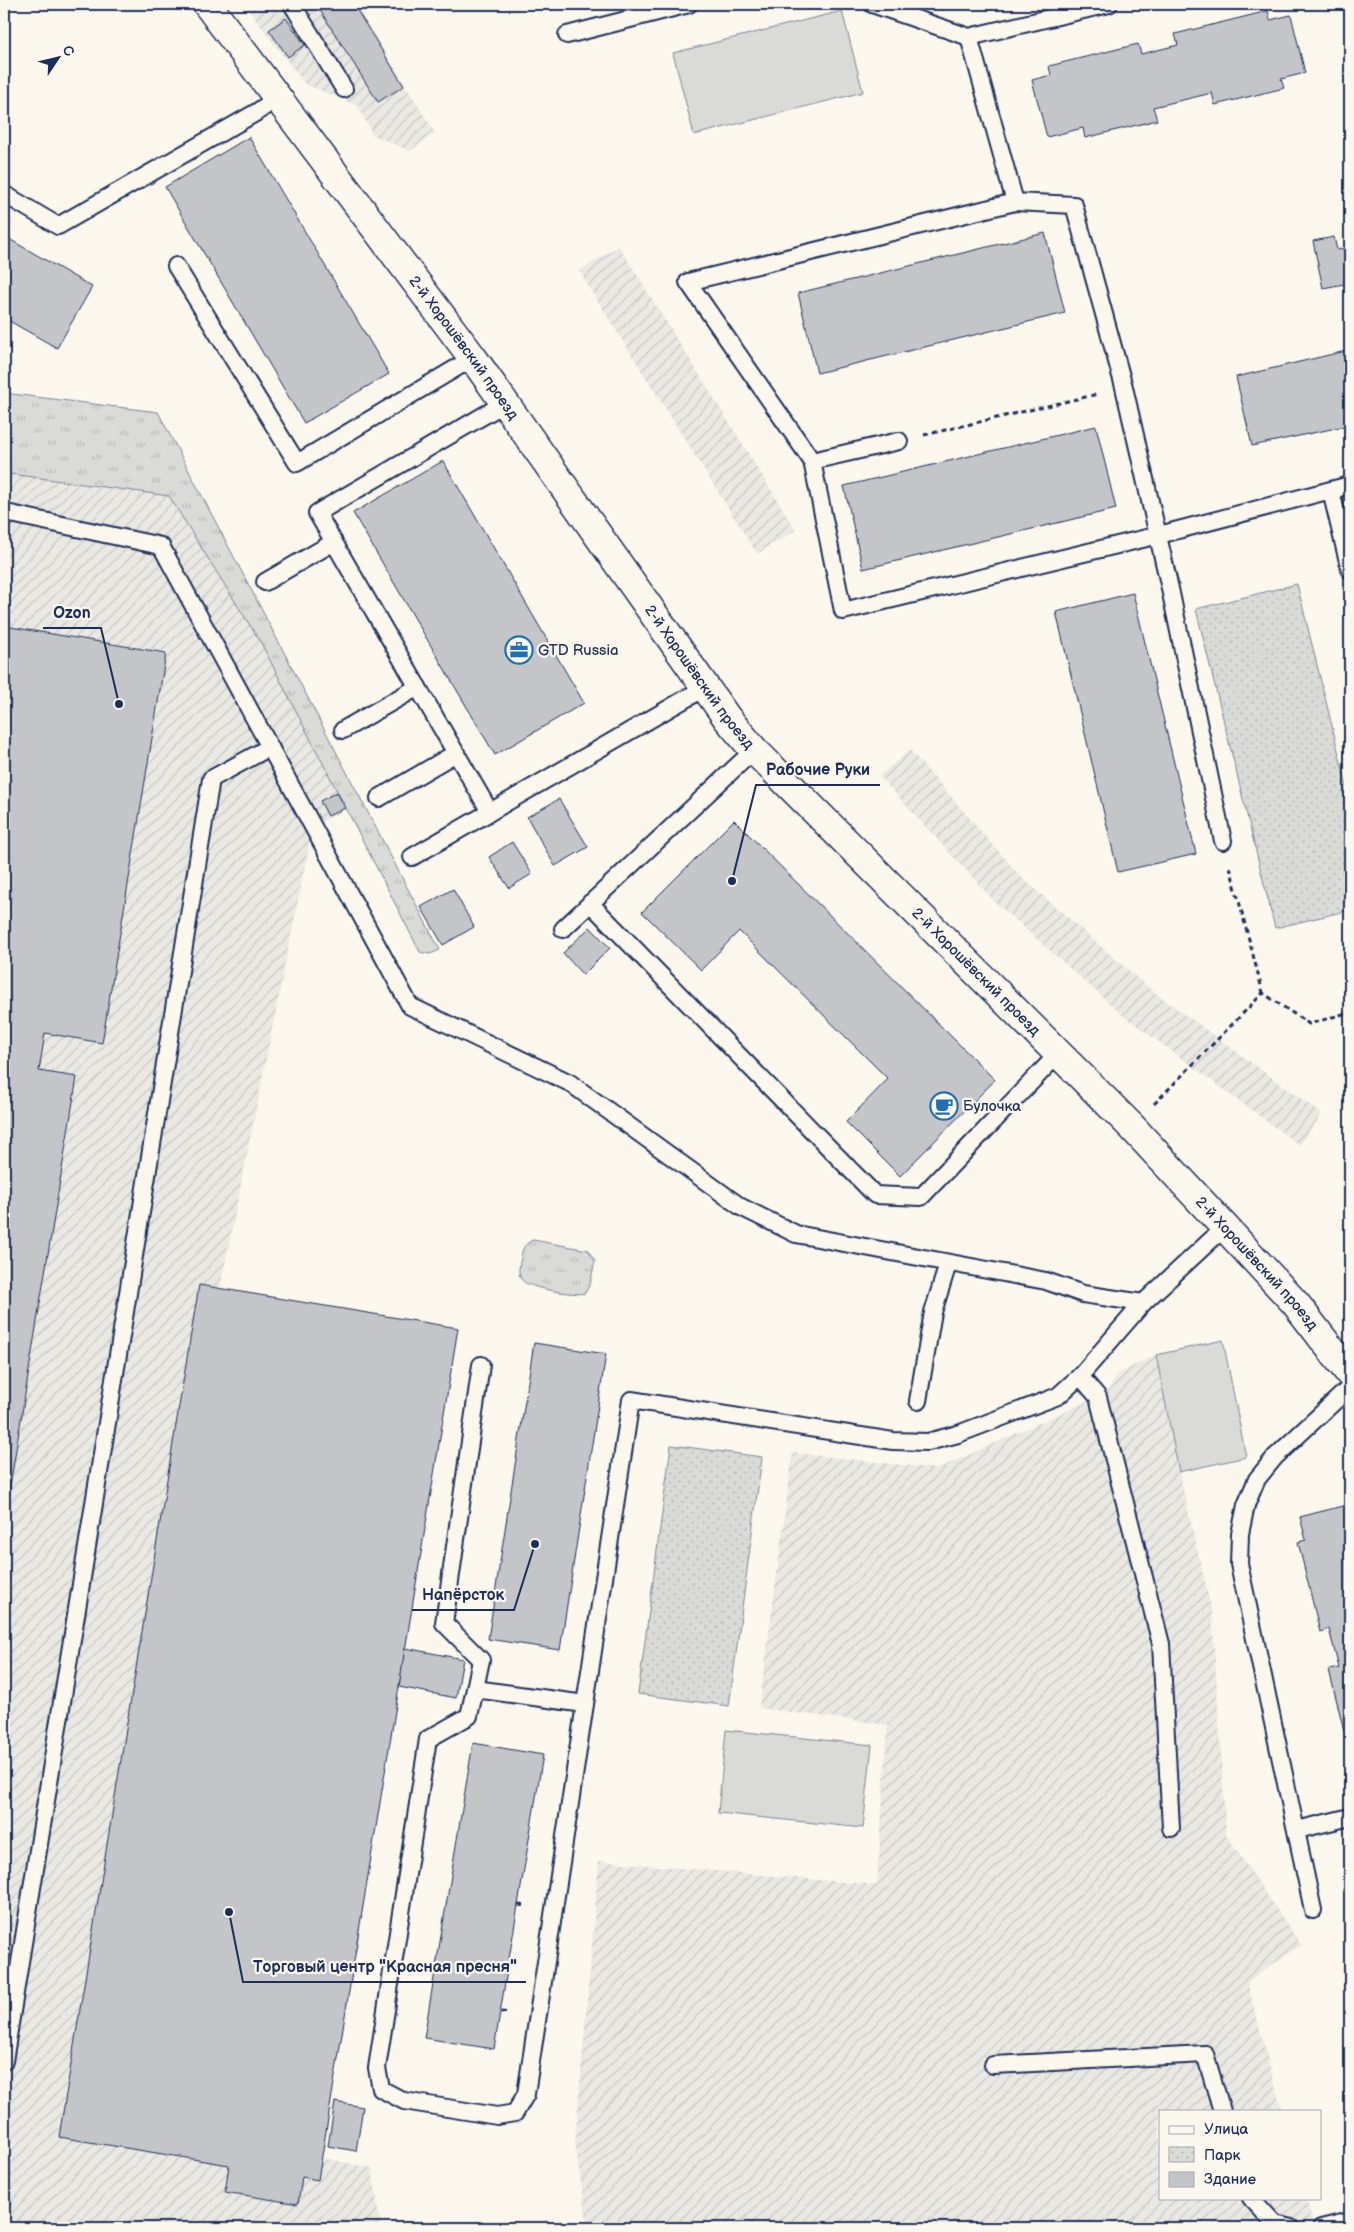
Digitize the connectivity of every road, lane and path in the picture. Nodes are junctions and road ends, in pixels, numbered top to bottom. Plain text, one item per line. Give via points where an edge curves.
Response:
1 (206, 4) edge
2 (292, 4) edge
3 (688, 4) edge
4 (872, 4) edge
5 (1110, 4) edge
6 (567, 35) dead end
7 (970, 37) junction
8 (344, 89) dead end
9 (277, 98) junction
10 (4, 194) edge
11 (1015, 202) junction
12 (176, 266) dead end
13 (473, 358) junction
14 (1124, 387) junction
15 (505, 403) junction
16 (899, 441) joint
17 (812, 461) junction
18 (1350, 485) edge
19 (1331, 491) junction
20 (4, 518) edge
21 (1158, 535) junction
22 (334, 542) junction
23 (1350, 570) edge
24 (265, 582) dead end
25 (418, 687) junction
26 (706, 687) junction
27 (343, 730) dead end
28 (270, 747) junction
29 (754, 750) junction
30 (456, 753) junction
31 (379, 798) dead end
32 (490, 812) junction
33 (1223, 842) joint
34 (412, 857) dead end
35 (590, 903) junction
36 (563, 930) dead end
37 (1262, 992) junction
38 (1350, 1012) edge
39 (1059, 1052) junction
40 (1132, 1127) junction
41 (1226, 1226) junction
42 (948, 1264) junction
43 (1143, 1302) junction
44 (481, 1365) dead end
45 (1350, 1374) edge
46 (1080, 1376) junction
47 (1350, 1387) edge
48 (918, 1401) dead end
49 (475, 1689) junction
50 (585, 1704) junction
51 (1350, 1817) edge
52 (1171, 1828) dead end
53 (1297, 1830) junction
54 (1313, 1910) dead end
55 (4, 2061) edge
56 (993, 2064) dead end
57 (1222, 2110) edge
58 (1253, 2200) edge
59 (1350, 2221) edge
60 (1291, 2228) edge
61 (1321, 2228) edge

1 - 9 street, 2-й Хорошёвский проезд
2 - 8 lane
3 - 6 lane
4 - 7 lane
5 - 7 lane
7 - 11 lane
9 - 10 lane via 58,226
9 - 13 street, 2-й Хорошёвский проезд
11 - 14 lane via 1074,205
11 - 17 lane via 688,282
12 - 13 lane via 296,463
13 - 15 street, 2-й Хорошёвский проезд
14 - 16 path
14 - 21 lane
15 - 22 lane via 317,513
15 - 26 street, 2-й Хорошёвский проезд
16 - 17 lane
17 - 21 lane via 843,611
18 - 19 lane
19 - 21 lane
19 - 23 lane
20 - 28 lane via 11,514 161,546
21 - 33 lane
22 - 24 lane
22 - 25 lane
25 - 27 lane
25 - 30 lane
26 - 29 street, 2-й Хорошёвский проезд
26 - 32 lane
28 - 42 lane via 410,1006 570,1083 741,1207 796,1234
28 - 55 lane via 211,779
29 - 35 lane
29 - 39 street, 2-й Хорошёвский проезд
30 - 31 lane
30 - 32 lane
32 - 34 lane
33 - 37 path
35 - 36 lane
35 - 39 lane via 875,1195 921,1197
37 - 38 path via 1308,1024
37 - 40 path
39 - 40 street, 2-й Хорошёвский проезд
40 - 41 street, 2-й Хорошёвский проезд
41 - 43 lane
41 - 45 street, 2-й Хорошёвский проезд via 1296,1304
42 - 43 lane via 1046,1281 1083,1294
42 - 48 lane via 933,1312
43 - 46 lane
44 - 49 lane via 444,1623 482,1660
46 - 50 lane via 1058,1396 928,1442 893,1441 631,1400
46 - 52 lane via 1098,1397 1161,1644
47 - 53 lane via 1257,1478 1246,1505 1240,1534 1239,1564
49 - 50 lane
49 - 50 lane via 470,1716 428,1739 377,2068 381,2089 404,2101 497,2116 516,2113 526,2094
51 - 53 lane
53 - 54 lane
56 - 57 lane via 1205,2054
58 - 60 lane via 1275,2224
59 - 61 lane

